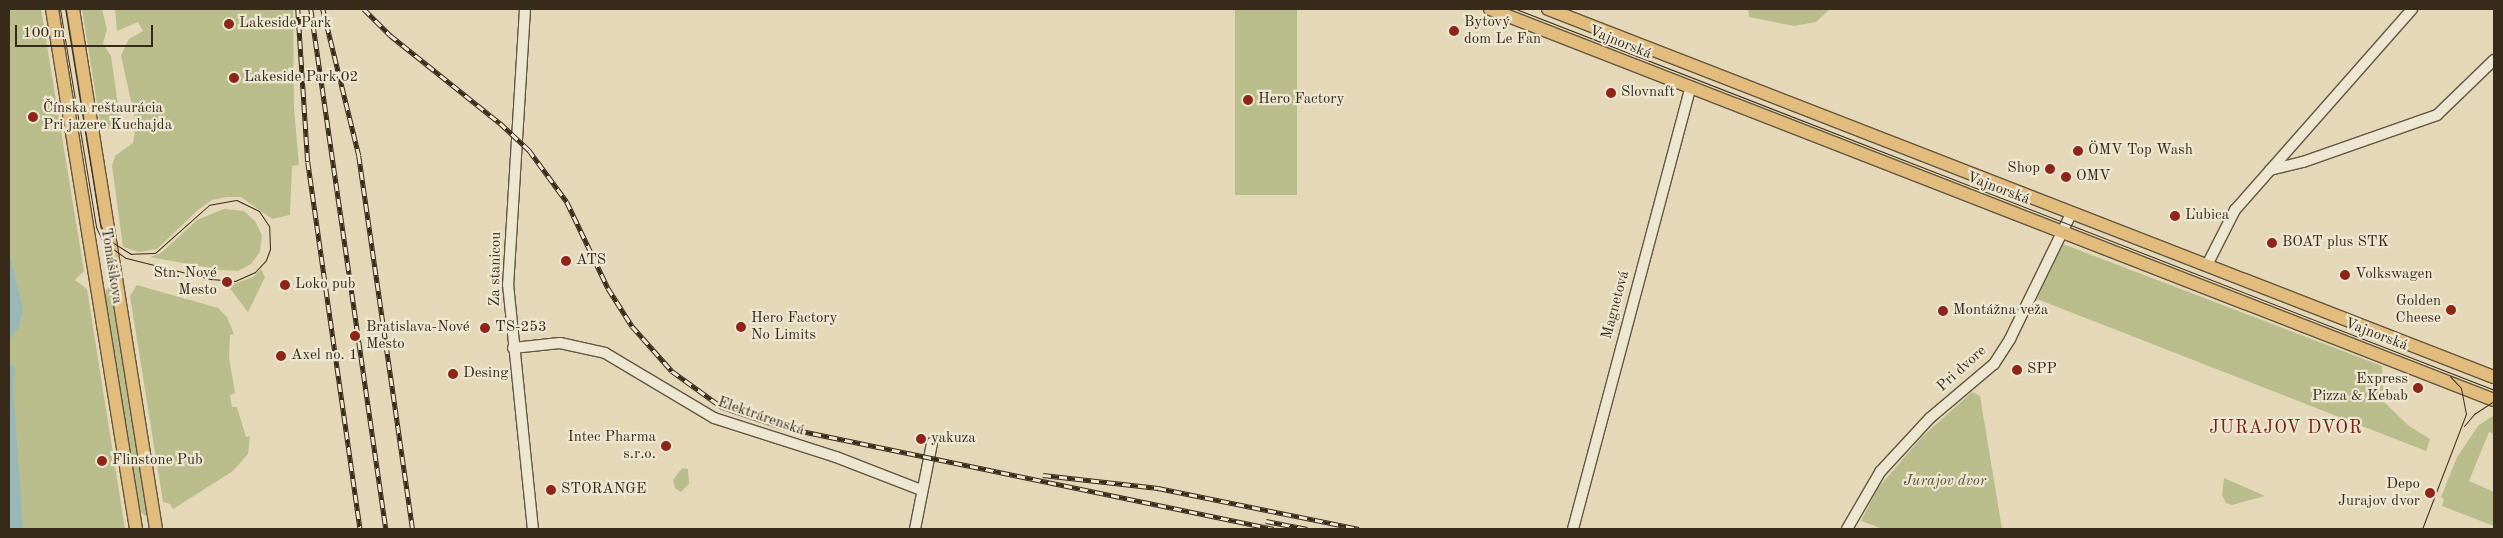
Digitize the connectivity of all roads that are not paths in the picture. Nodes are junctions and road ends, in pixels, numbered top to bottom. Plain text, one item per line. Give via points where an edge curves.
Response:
1 (52, 9) edge
2 (73, 9) edge
3 (526, 9) edge
4 (1490, 9) edge
5 (1548, 9) edge
6 (2412, 9) edge
7 (2494, 60) edge
8 (1690, 88) junction
9 (2270, 170) junction
10 (2072, 212) junction
11 (2063, 232) junction
12 (2207, 265) junction
13 (513, 348) junction
14 (2494, 377) edge
15 (2494, 400) edge
16 (932, 443) dead end
17 (921, 490) junction
18 (136, 529) edge
19 (156, 529) edge
20 (533, 529) edge
21 (915, 529) edge
22 (1573, 529) edge
23 (1847, 529) edge

1 - 18 main road, Tomášikova
2 - 19 main road, Tomášikova
3 - 13 street, Za stanicou via 508,284
4 - 8 main road, Vajnorská
5 - 10 main road, Vajnorská
6 - 9 street
7 - 9 street via 2437,115 2303,162
8 - 11 main road, Vajnorská
8 - 22 street, Magnetová
9 - 12 street via 2235,210
10 - 11 street, Pri dvore
10 - 12 main road, Vajnorská
11 - 15 main road, Vajnorská
11 - 23 street, Pri dvore via 2010,339 1994,364 1930,418 1880,472
12 - 14 main road, Vajnorská
13 - 17 street, Elektrárenská via 560,343 605,354 714,418 836,457
13 - 20 street, Za stanicou
16 - 17 street
17 - 21 street

